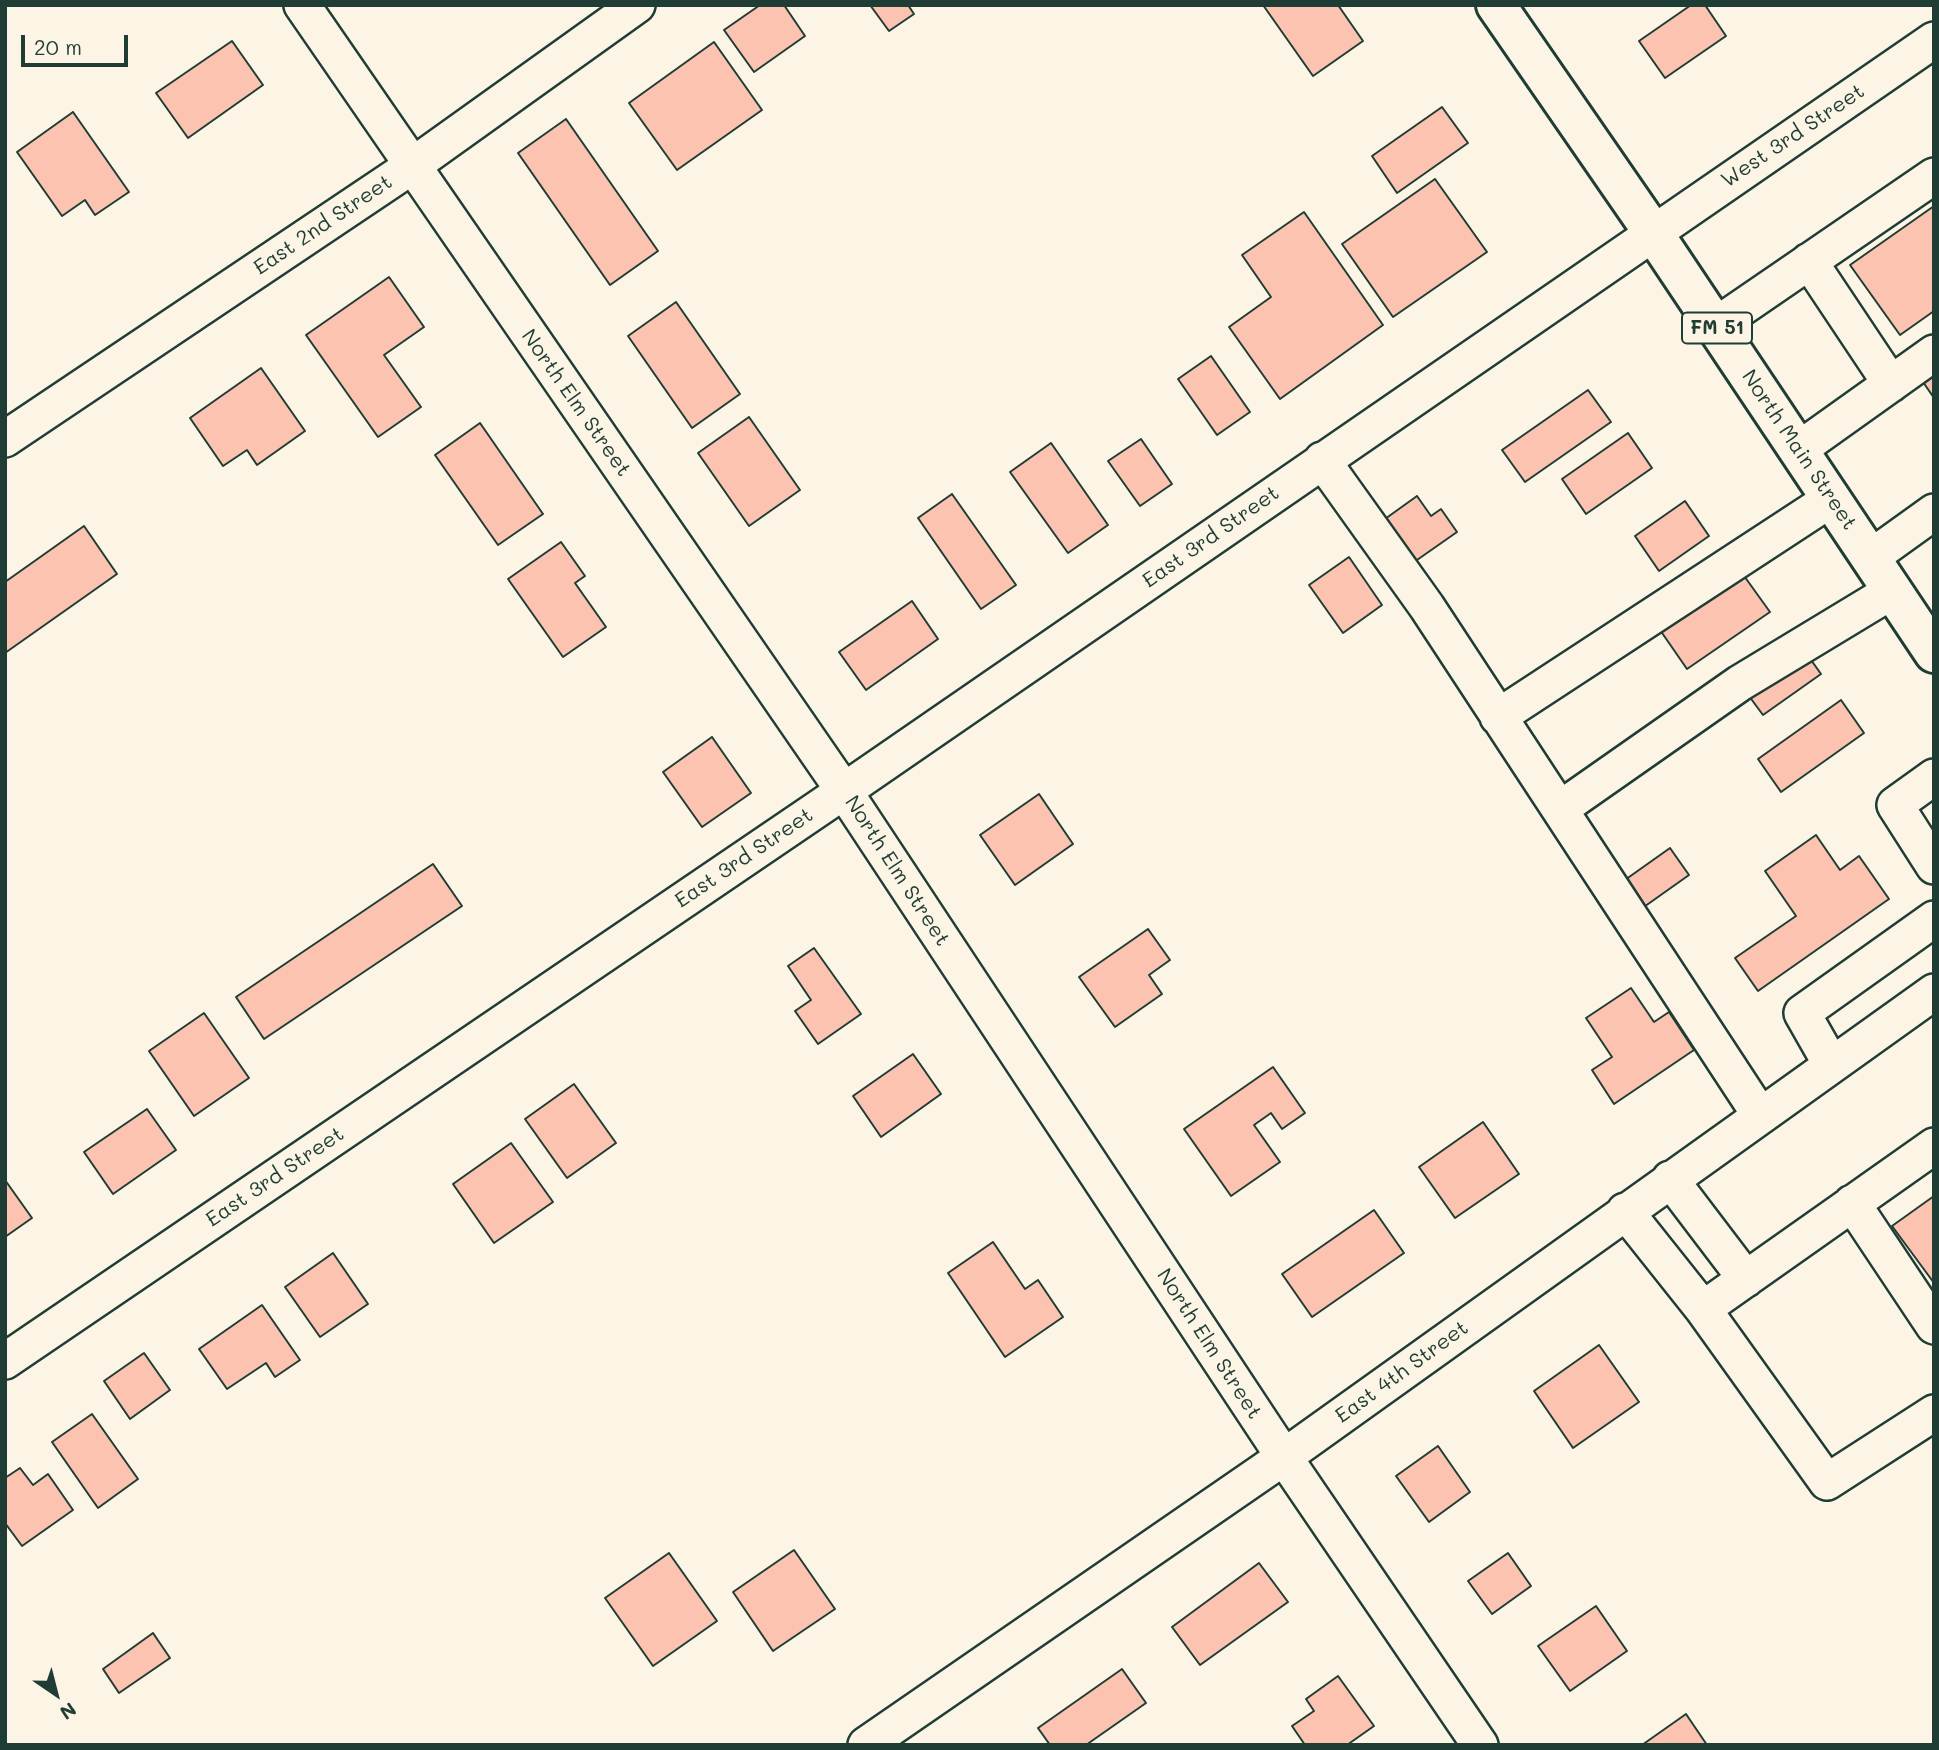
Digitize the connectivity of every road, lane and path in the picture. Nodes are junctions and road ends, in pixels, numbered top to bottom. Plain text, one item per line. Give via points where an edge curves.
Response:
1 (302, 5) edge
2 (637, 5) edge
3 (1496, 5) edge
4 (1934, 40) edge
5 (412, 166) junction
6 (1934, 176) edge
7 (1652, 231) junction
8 (1810, 261) junction
9 (1716, 326) junction
10 (1934, 353) edge
11 (1891, 384) junction
12 (5, 439) edge
13 (1798, 450) junction
14 (1322, 460) junction
15 (1831, 499) junction
16 (1934, 512) edge
17 (1870, 558) junction
18 (1892, 591) junction
19 (1934, 653) edge
20 (1498, 717) junction
21 (1934, 777) edge
22 (844, 791) junction
23 (1560, 809) junction
24 (1934, 866) edge
25 (1934, 919) edge
26 (1934, 992) edge
27 (1832, 1064) junction
28 (1760, 1115) junction
29 (1934, 1146) edge
30 (1670, 1179) junction
31 (1852, 1203) junction
32 (1625, 1211) junction
33 (1746, 1279) junction
34 (1703, 1309) junction
35 (1934, 1326) edge
36 (5, 1361) edge
37 (1934, 1413) edge
38 (1284, 1457) junction
39 (866, 1745) edge
40 (1480, 1745) edge

1 - 5 street, North Elm Street
2 - 5 street, East 2nd Street
3 - 7 main road, North Main Street / FM 51
4 - 7 street, West 3rd Street
5 - 12 street, East 2nd Street
5 - 22 street, North Elm Street
6 - 8 street
7 - 9 main road, North Main Street / FM 51
7 - 14 street, East 3rd Street
8 - 9 street
8 - 11 street
9 - 13 main road, North Main Street / FM 51
10 - 11 street
11 - 13 street
13 - 15 main road, North Main Street / FM 51
14 - 20 street via 1427,607
14 - 22 street, East 3rd Street
15 - 17 main road, North Main Street / FM 51
15 - 20 street
16 - 17 street
17 - 18 main road, North Main Street / FM 51
18 - 19 main road, North Main Street / FM 51
18 - 23 street via 1740,683
20 - 23 street
21 - 24 street via 1895,805
22 - 36 street, East 3rd Street
22 - 38 street, North Elm Street
23 - 28 street
25 - 27 street via 1802,1013
26 - 27 street, East 4th Street
27 - 28 street, East 4th Street
28 - 30 street, East 4th Street
29 - 31 street
30 - 32 street, East 4th Street
30 - 33 street
31 - 33 street
31 - 35 street
32 - 34 street
32 - 38 street, East 4th Street
33 - 34 street
34 - 37 street via 1827,1482
38 - 39 street, East 4th Street
38 - 40 street, North Elm Street

